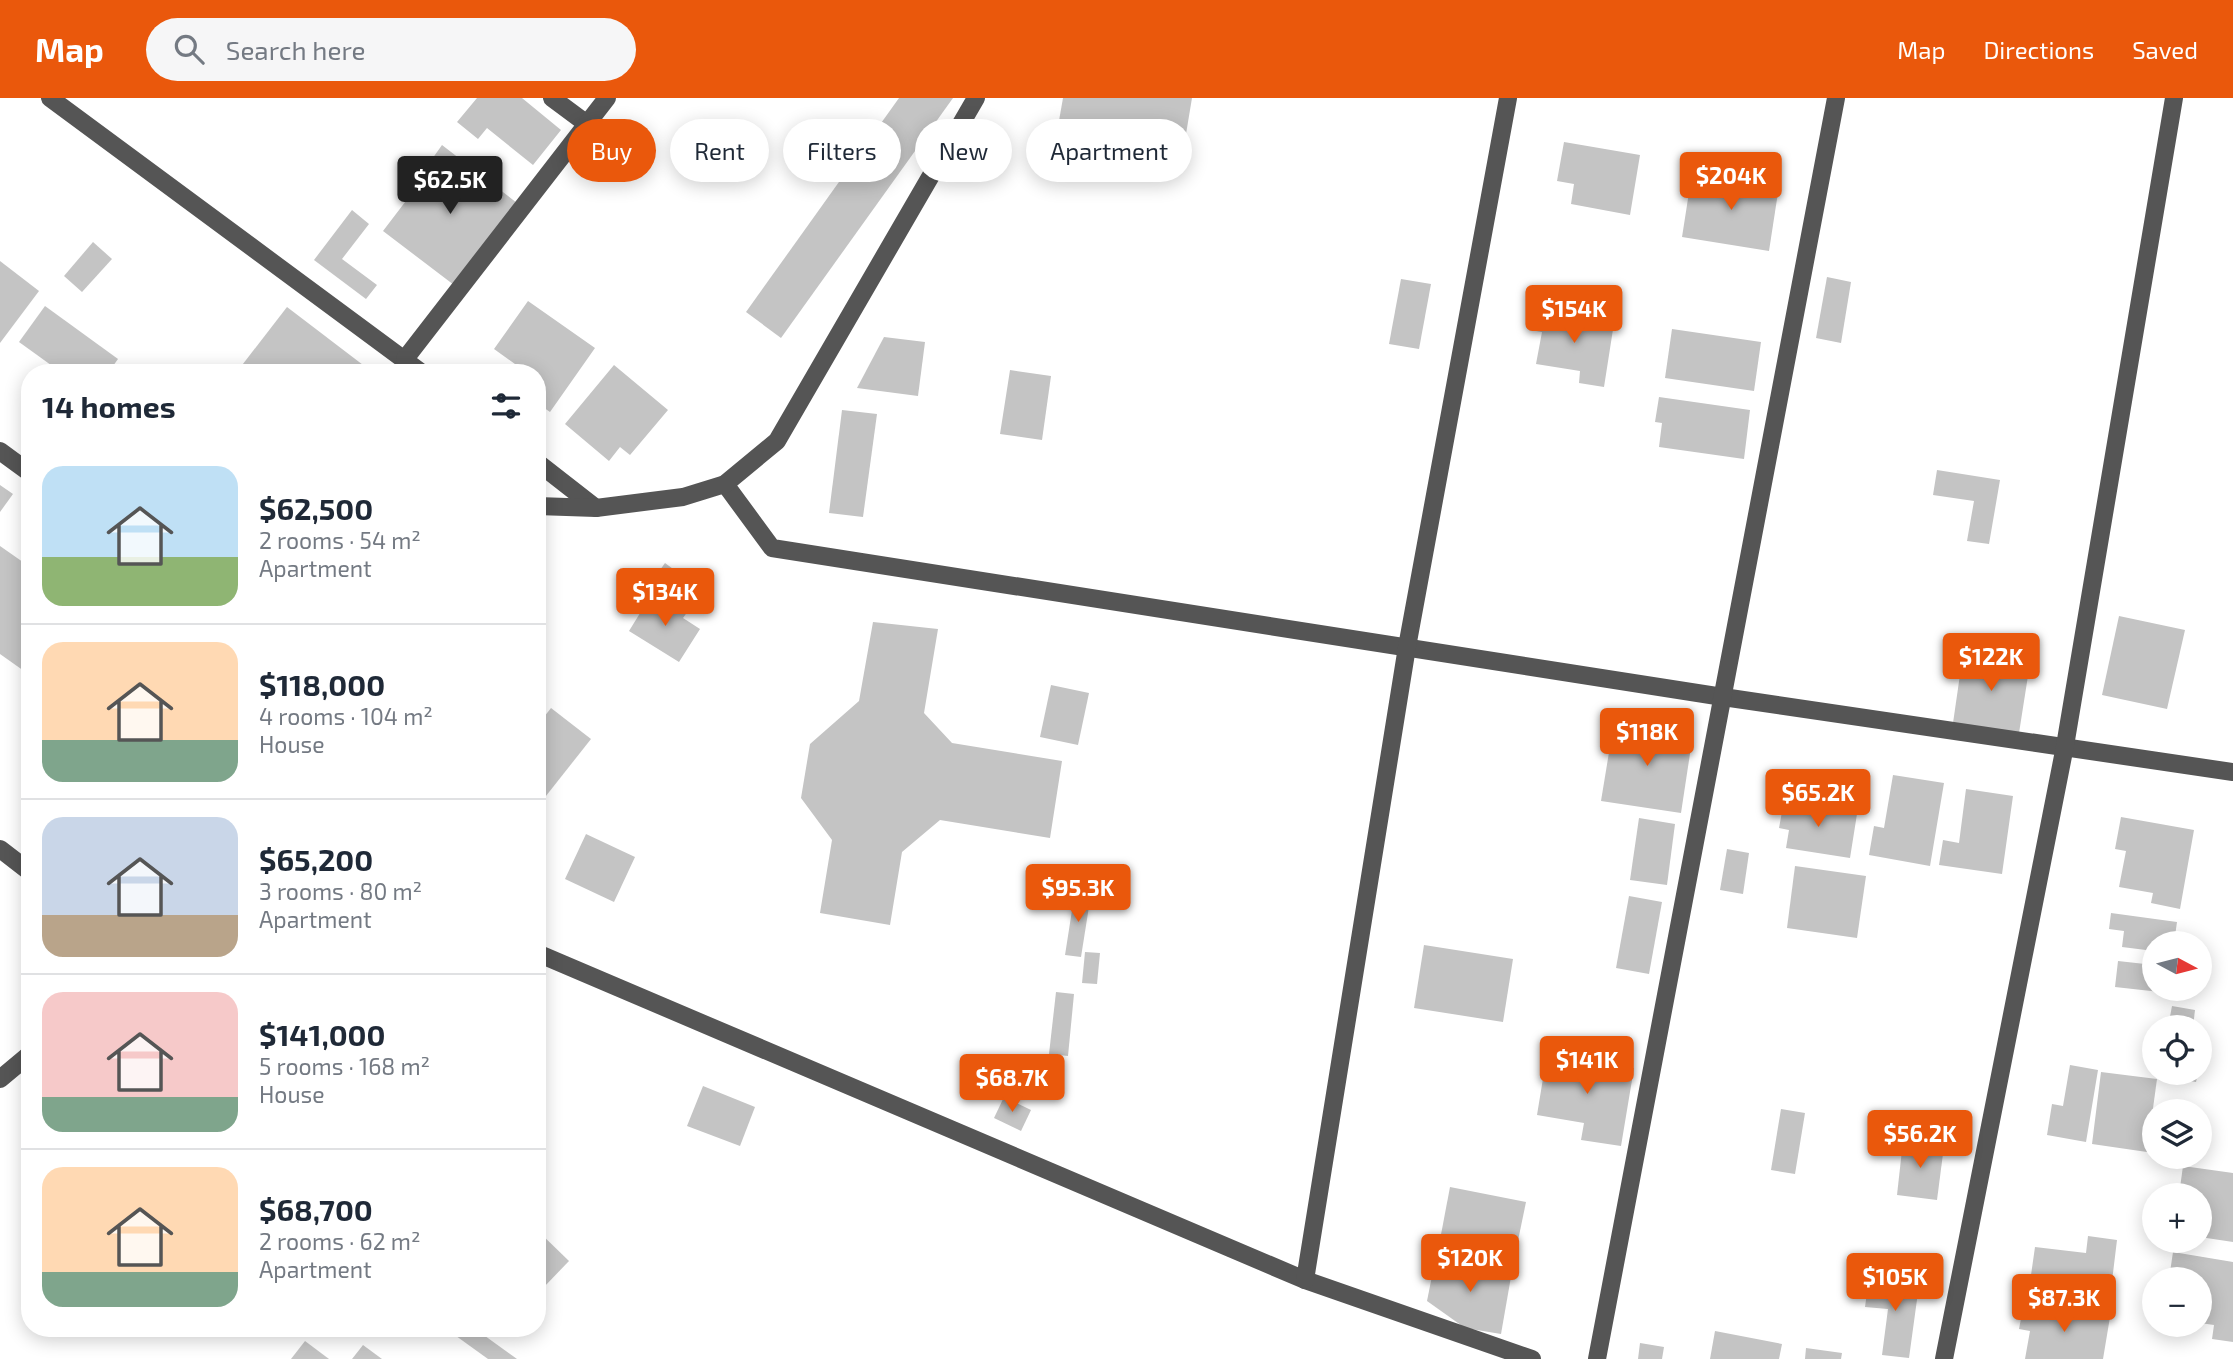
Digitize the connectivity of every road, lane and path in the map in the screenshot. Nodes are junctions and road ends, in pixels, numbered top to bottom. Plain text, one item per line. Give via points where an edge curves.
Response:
1 (50, 98) edge
2 (552, 98) edge
3 (607, 98) edge
4 (976, 98) edge
5 (1508, 98) edge
6 (1836, 98) edge
7 (2174, 98) edge
8 (580, 119) edge
9 (591, 119) edge
10 (567, 150) edge
11 (405, 359) junction
12 (411, 364) edge
13 (0, 451) edge
14 (21, 466) edge
15 (546, 469) edge
16 (725, 484) junction
17 (546, 506) edge
18 (596, 508) junction
19 (1407, 647) junction
20 (1723, 697) junction
21 (2065, 746) junction
22 (2233, 772) edge
23 (0, 849) edge
24 (21, 865) edge
25 (546, 957) edge
26 (21, 1062) edge
27 (0, 1079) edge
28 (1305, 1280) junction
29 (1532, 1359) edge
30 (1597, 1359) edge
31 (1944, 1359) edge

1 - 11 street
2 - 8 street
3 - 9 street
4 - 16 street via 777,441
5 - 19 street
6 - 20 street
7 - 21 street
10 - 11 street
11 - 12 street
13 - 14 street
15 - 18 street
16 - 18 street via 682,497
16 - 19 street via 772,548
17 - 18 street
19 - 20 street
19 - 28 street
20 - 21 street
20 - 30 street
21 - 22 street
21 - 31 street
23 - 24 street
25 - 28 street
26 - 27 street
28 - 29 street

